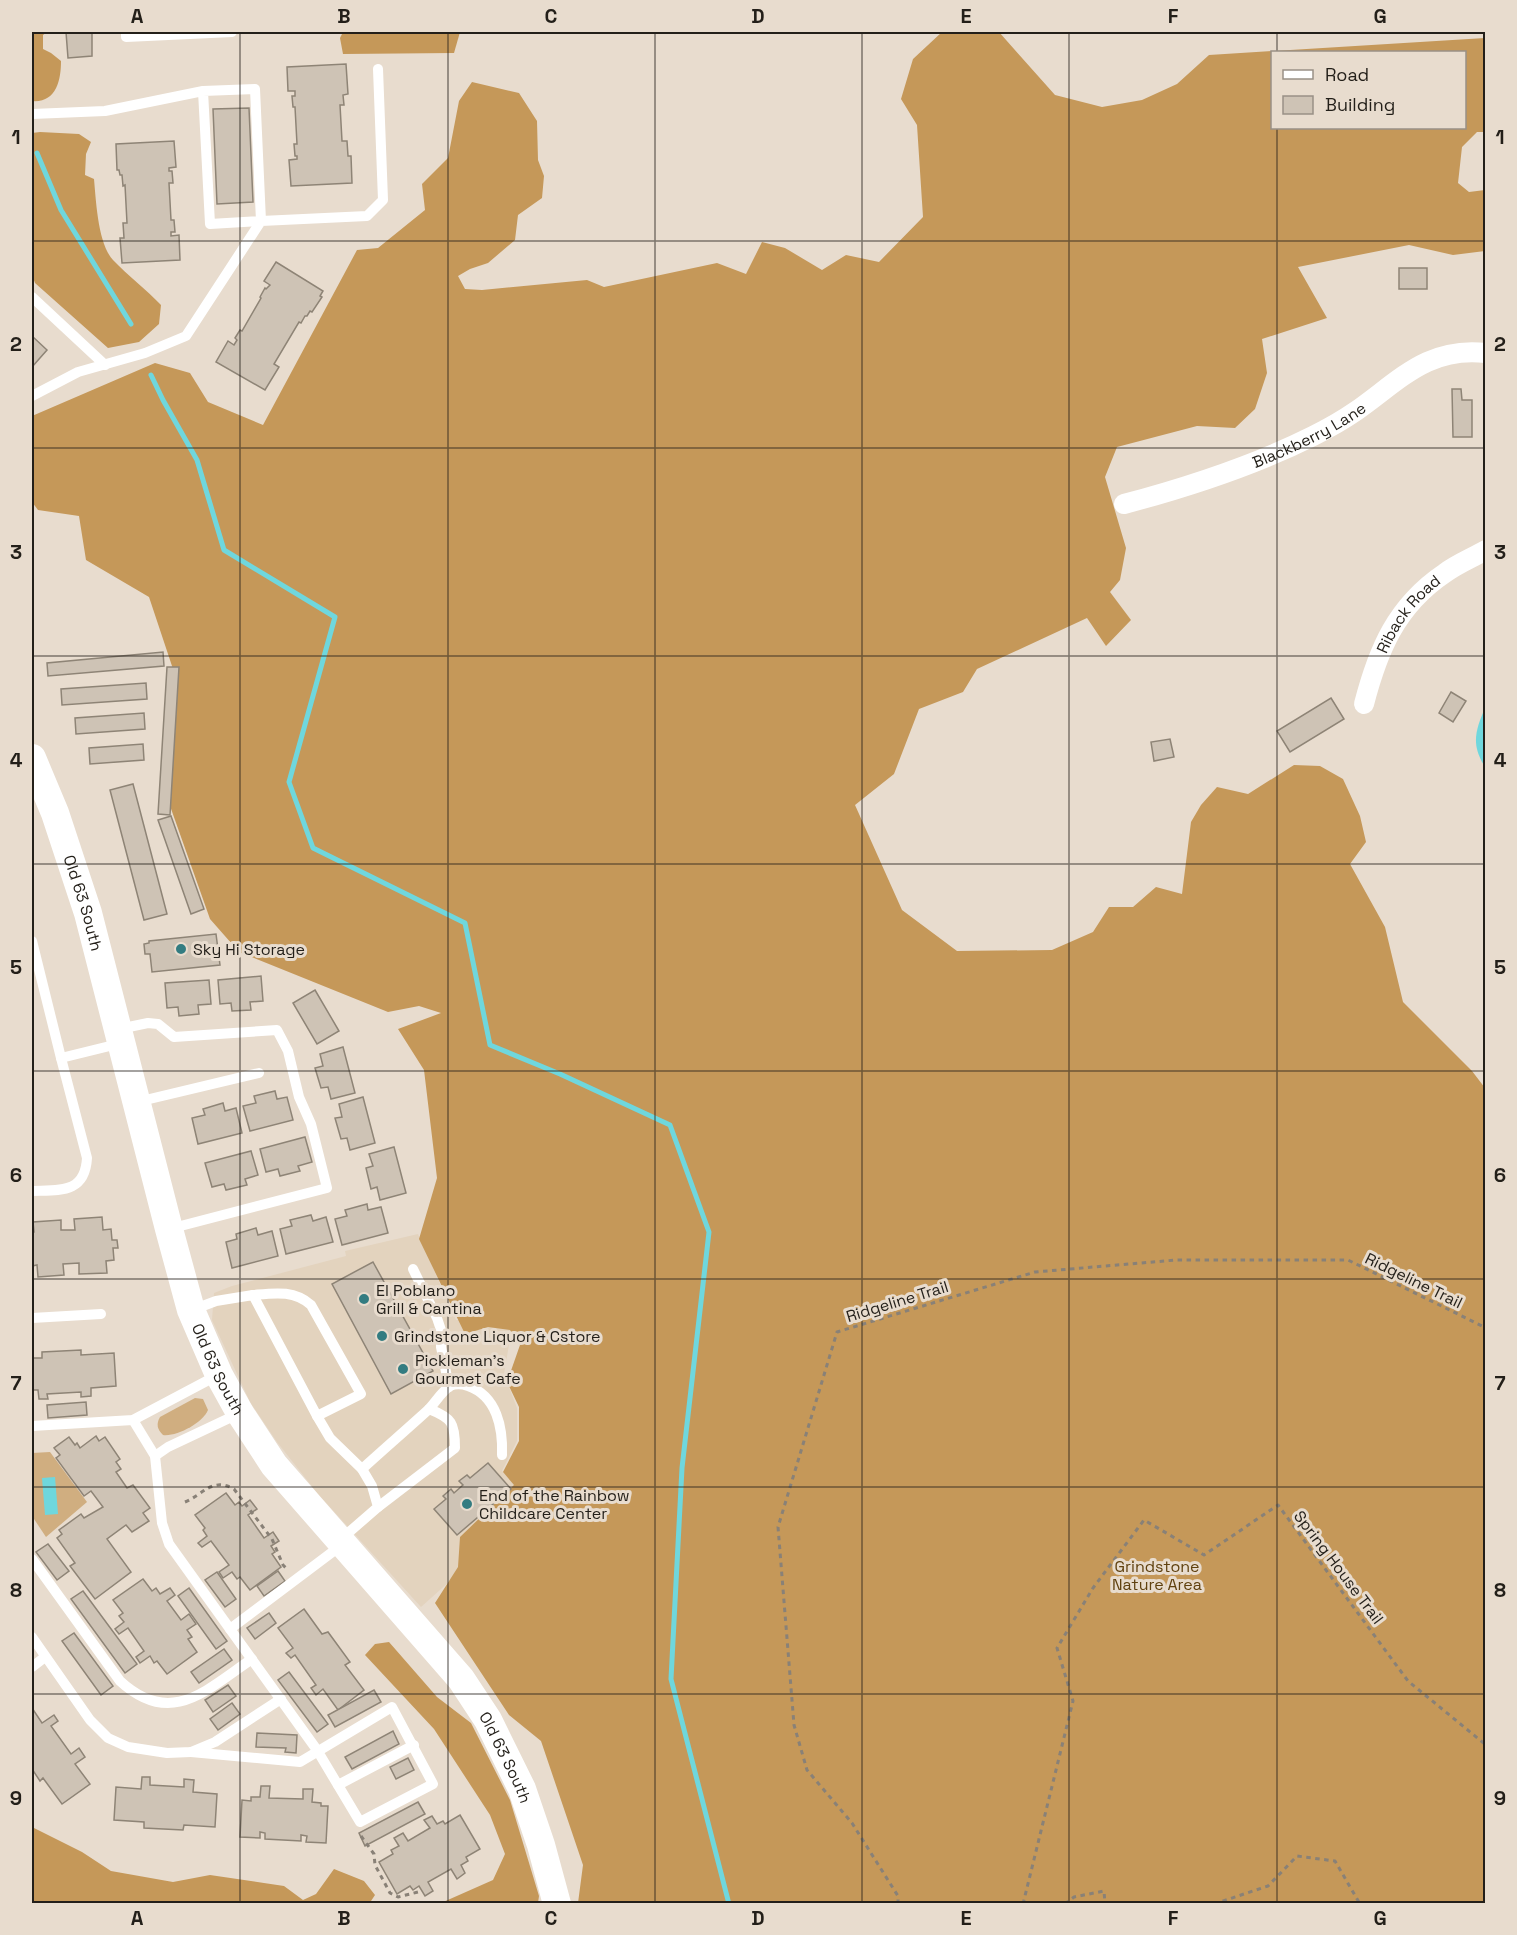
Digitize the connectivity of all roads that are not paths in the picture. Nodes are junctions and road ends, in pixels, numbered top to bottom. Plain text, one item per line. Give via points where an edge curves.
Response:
1 (126, 32) edge
2 (232, 32) edge
3 (378, 69) dead end
4 (203, 91) junction
5 (32, 114) edge
6 (261, 221) junction
7 (32, 297) edge
8 (1485, 353) edge
9 (105, 365) junction
10 (32, 396) edge
11 (1124, 504) dead end
12 (1485, 550) edge
13 (1364, 704) dead end
14 (32, 758) edge
15 (32, 942) edge
16 (120, 1036) junction
17 (61, 1058) junction
18 (259, 1073) dead end
19 (137, 1102) junction
20 (32, 1191) edge
21 (169, 1229) junction
22 (413, 1269) dead end
23 (253, 1295) junction
24 (191, 1310) junction
25 (100, 1314) dead end
26 (32, 1318) edge
27 (219, 1375) junction
28 (449, 1387) junction
29 (429, 1409) junction
30 (240, 1413) junction
31 (317, 1416) junction
32 (133, 1419) junction
33 (32, 1426) edge
34 (502, 1455) dead end
35 (155, 1456) junction
36 (362, 1469) junction
37 (378, 1507) junction
38 (341, 1542) junction
39 (32, 1559) edge
40 (230, 1629) junction
41 (32, 1637) edge
42 (45, 1657) junction
43 (252, 1659) junction
44 (32, 1667) edge
45 (280, 1699) junction
46 (414, 1745) junction
47 (317, 1750) junction
48 (191, 1752) junction
49 (338, 1785) junction
50 (557, 1904) edge

1 - 2 lane via 126,37
3 - 6 lane via 383,200 367,216
4 - 5 lane via 105,111
4 - 6 lane via 255,89
4 - 6 lane via 210,224
6 - 9 lane via 186,336
7 - 9 lane
8 - 11 street, Blackberry Lane via 1447,354 1406,372 1355,412 1314,436 1182,488
9 - 10 lane via 78,372
12 - 13 street, Riback Road via 1445,573 1402,613 1386,638
14 - 16 main road, Old 63 South via 88,913
15 - 17 lane
16 - 17 lane
16 - 19 main road, Old 63 South
16 - 21 lane via 148,1023 158,1024 174,1037 277,1030 288,1051 299,1097 314,1135 327,1188
17 - 20 lane via 87,1158 86,1172 67,1189
18 - 19 lane
19 - 21 main road, Old 63 South
21 - 24 main road, Old 63 South
22 - 28 lane via 441,1330
23 - 24 lane
23 - 31 lane
23 - 31 lane via 290,1293 311,1305 361,1394
24 - 27 main road, Old 63 South
25 - 26 lane
27 - 30 main road, Old 63 South
27 - 32 lane
28 - 29 lane
28 - 34 lane via 461,1383 478,1389 491,1401 503,1439
29 - 36 lane
29 - 37 lane via 450,1419 455,1448
30 - 35 lane
30 - 38 main road, Old 63 South via 274,1465
31 - 36 lane via 330,1438
32 - 33 lane
32 - 35 lane
35 - 40 lane via 162,1523 169,1544
36 - 37 lane
37 - 38 lane
38 - 40 lane
38 - 50 main road, Old 63 South via 461,1679 488,1720 522,1789
39 - 43 lane via 120,1681 144,1698 161,1703 186,1700
40 - 43 lane
41 - 42 lane
42 - 44 lane
42 - 48 lane via 90,1720 108,1738 128,1747
43 - 45 lane
45 - 47 lane
45 - 48 lane via 215,1742
46 - 47 lane via 392,1707
46 - 49 lane
46 - 49 lane via 433,1784 360,1822
47 - 48 lane via 300,1762
47 - 49 lane

